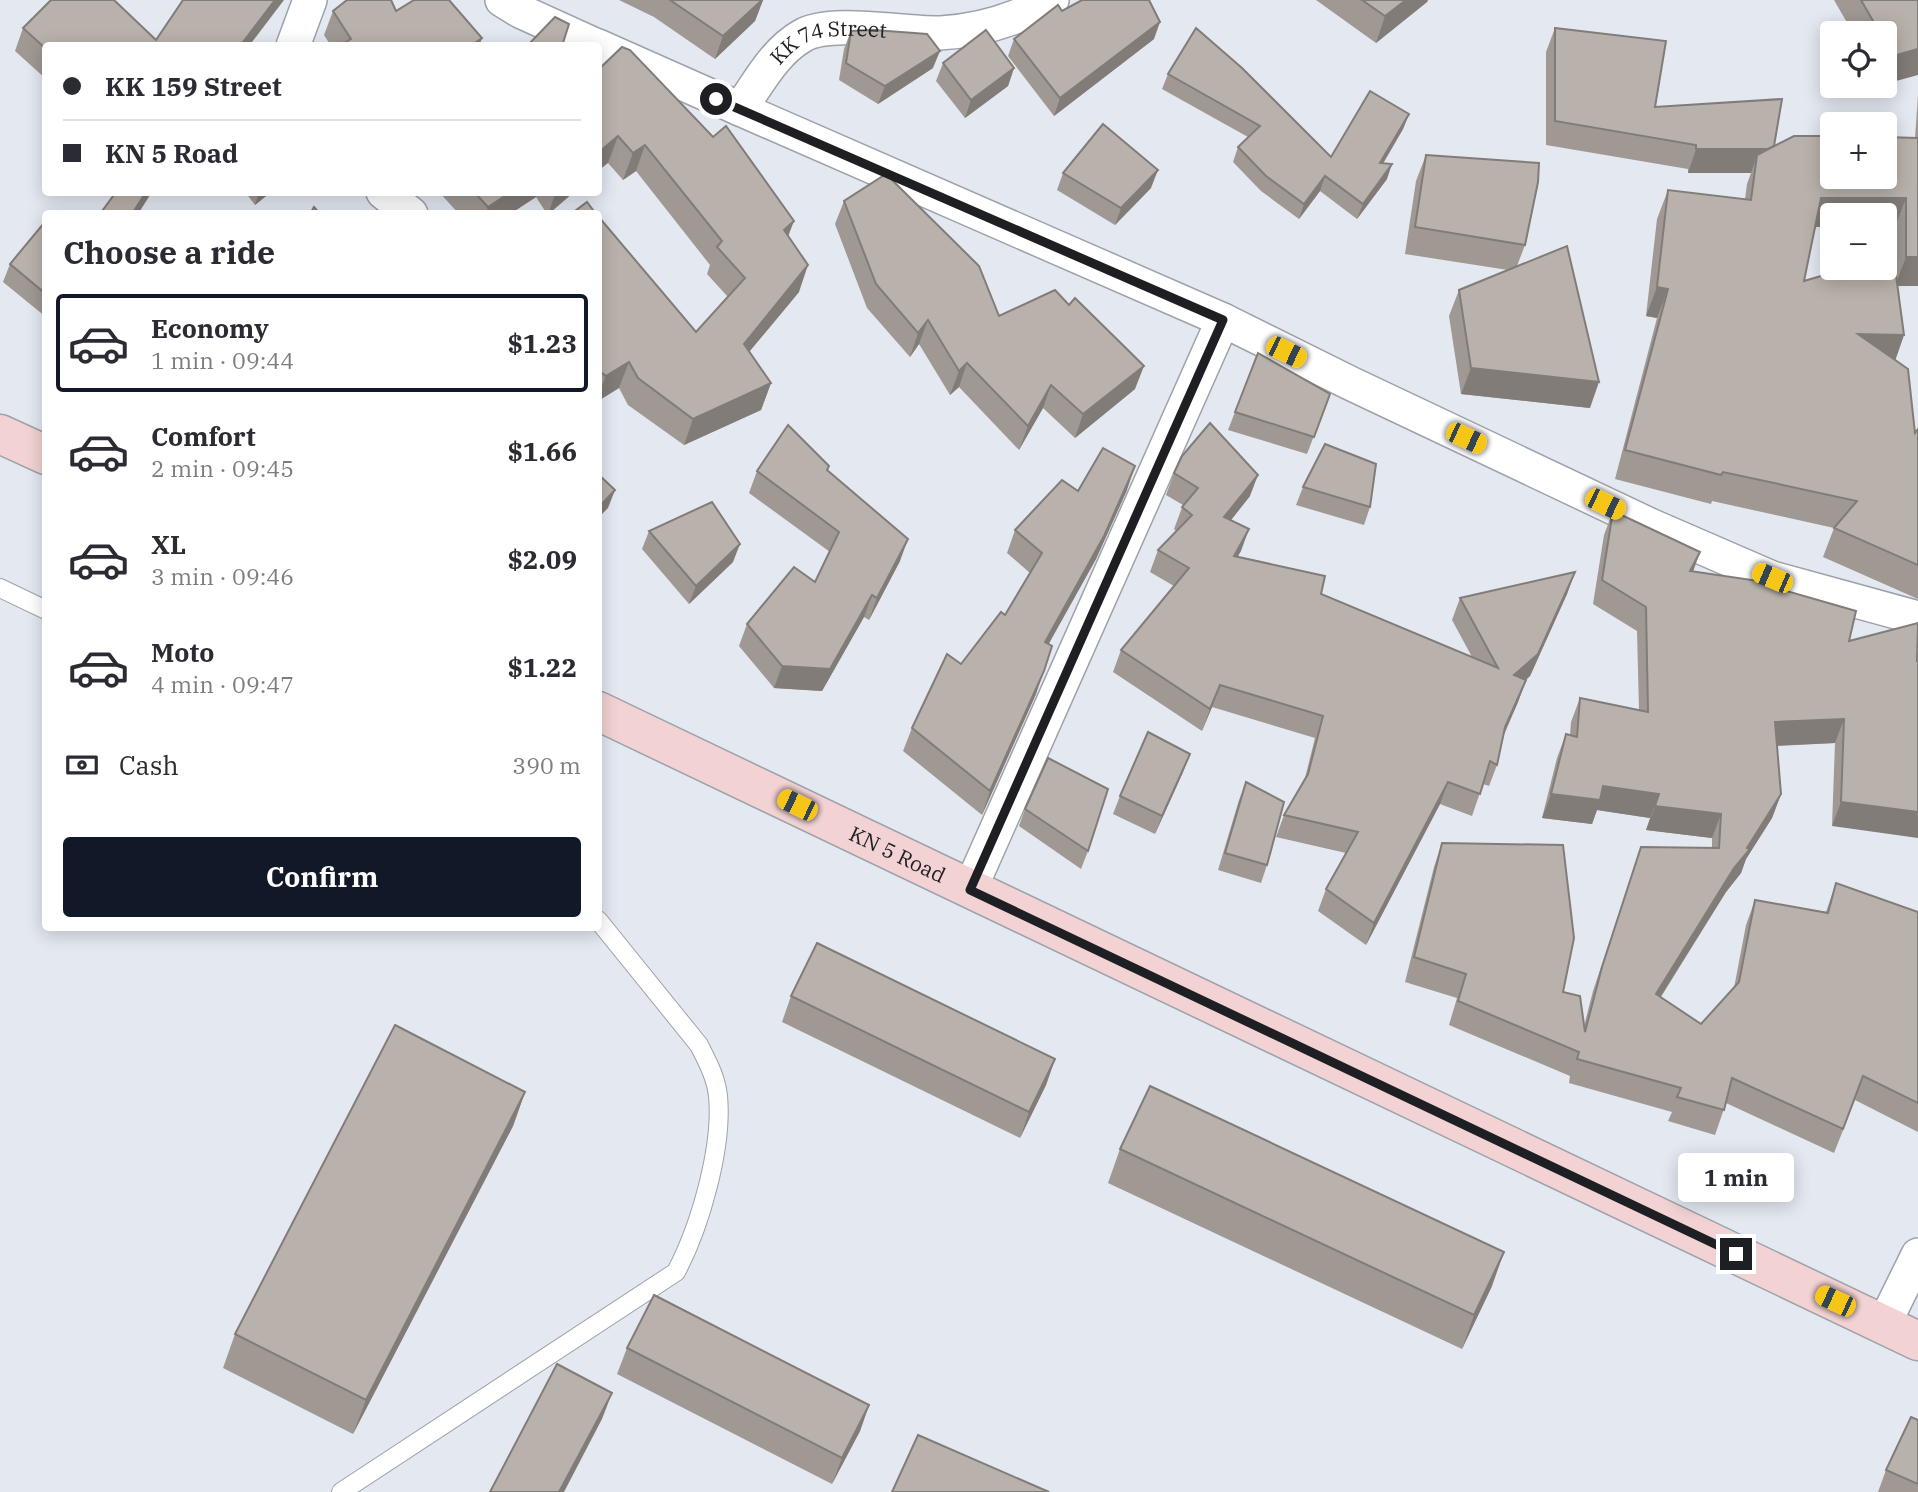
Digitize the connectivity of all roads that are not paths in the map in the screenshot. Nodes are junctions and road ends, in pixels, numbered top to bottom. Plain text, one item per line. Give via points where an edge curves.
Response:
1 (310, 0) edge
2 (502, 0) edge
3 (1052, 0) edge
4 (294, 42) edge
5 (589, 42) edge
6 (602, 48) edge
7 (740, 109) junction
8 (388, 196) edge
9 (406, 210) edge
10 (1223, 320) junction
11 (0, 433) edge
12 (42, 453) edge
13 (0, 588) edge
14 (42, 608) edge
15 (1918, 618) edge
16 (602, 713) edge
17 (970, 890) junction
18 (602, 925) edge
19 (1918, 1255) edge
20 (1884, 1324) junction
21 (1918, 1341) edge
22 (341, 1492) edge

1 - 4 street
2 - 5 street
3 - 7 street, KK 74 Street via 1030,13 971,29 939,33 831,29 803,35 776,57
6 - 7 street
7 - 10 street
8 - 9 street
10 - 15 street via 1676,537 1772,578
10 - 17 street
11 - 12 main road
13 - 14 lane
16 - 17 main road, KN 5 Road
17 - 20 main road, KN 5 Road
18 - 22 lane via 699,1045 718,1094 719,1129 690,1246 676,1272
19 - 20 street
20 - 21 main road, KN 5 Road

